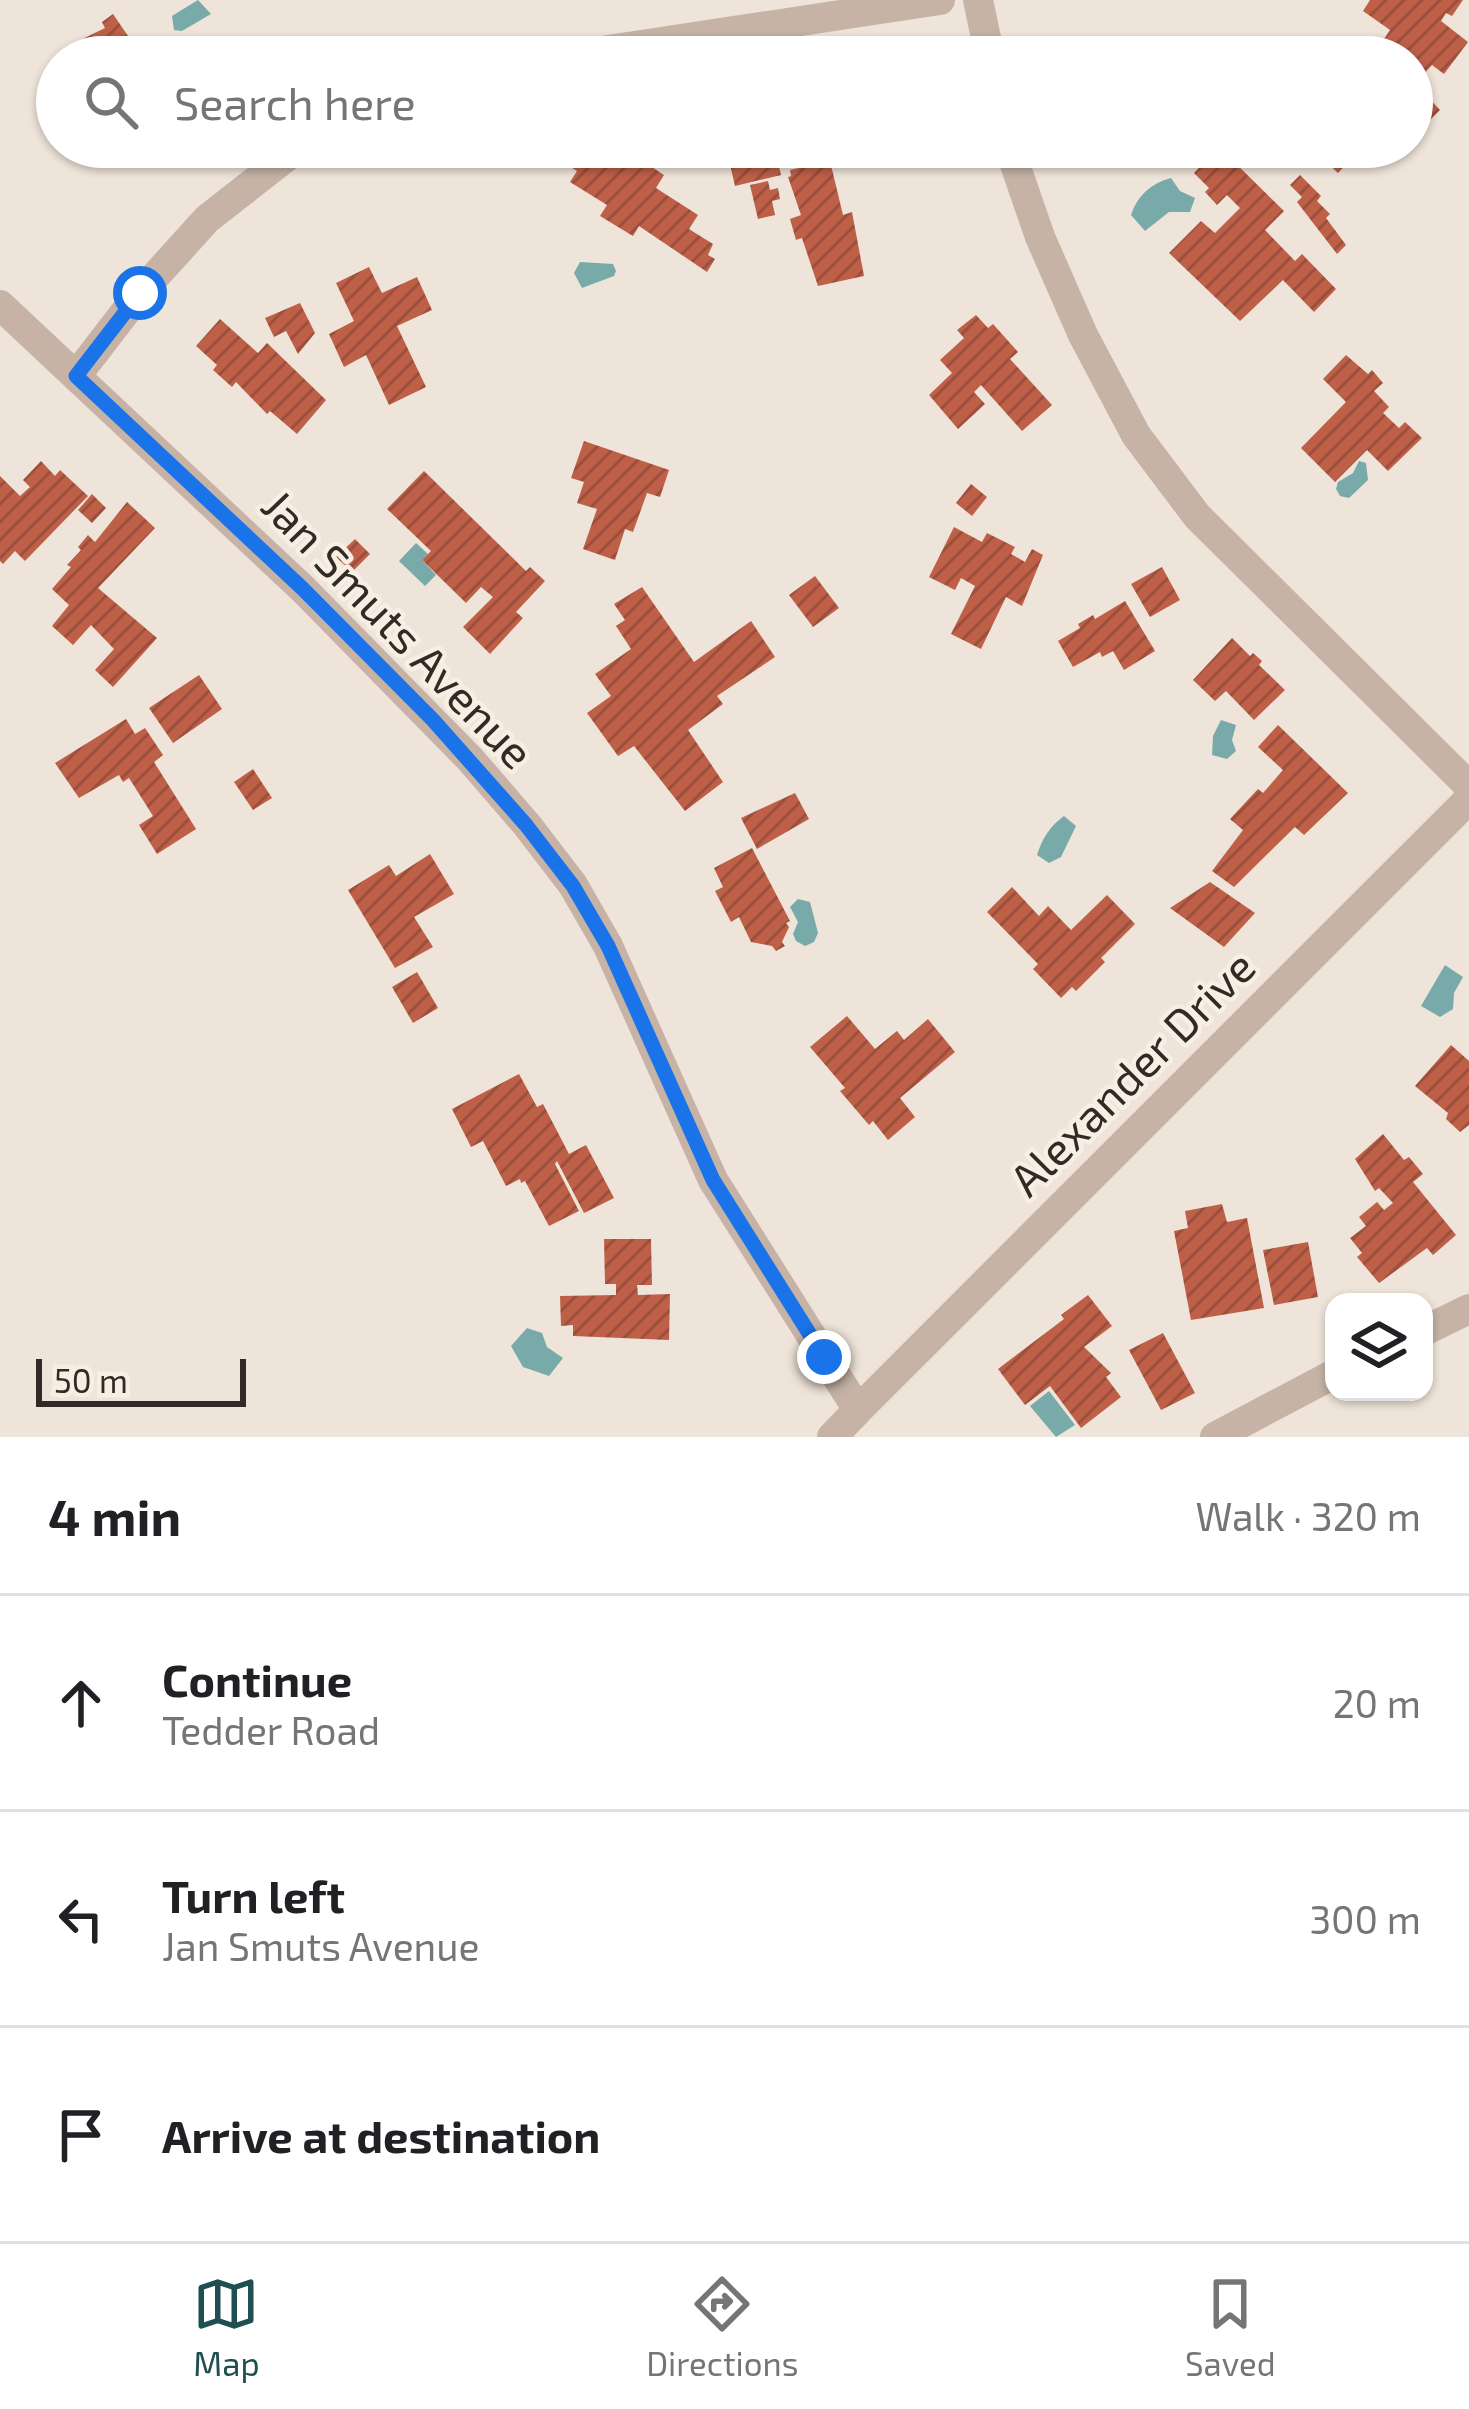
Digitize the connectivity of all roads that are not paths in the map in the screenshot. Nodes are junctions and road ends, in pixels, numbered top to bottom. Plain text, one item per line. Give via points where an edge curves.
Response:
1 (940, 0) edge
2 (978, 0) edge
3 (701, 36) edge
4 (986, 36) edge
5 (273, 168) edge
6 (1017, 168) edge
7 (0, 305) edge
8 (76, 376) junction
9 (1469, 786) edge
10 (1469, 799) edge
11 (1469, 1309) edge
12 (1433, 1326) edge
13 (1325, 1379) edge
14 (858, 1411) junction
15 (832, 1437) edge
16 (1215, 1437) edge

1 - 3 street
2 - 4 street
5 - 8 street via 207,220
6 - 9 street via 1083,335 1136,435 1196,516
7 - 8 street, Jan Smuts Avenue
8 - 14 street, Jan Smuts Avenue via 433,720 561,870 608,946 713,1180
10 - 14 street, Alexander Drive
11 - 12 street
13 - 16 street
14 - 15 street

